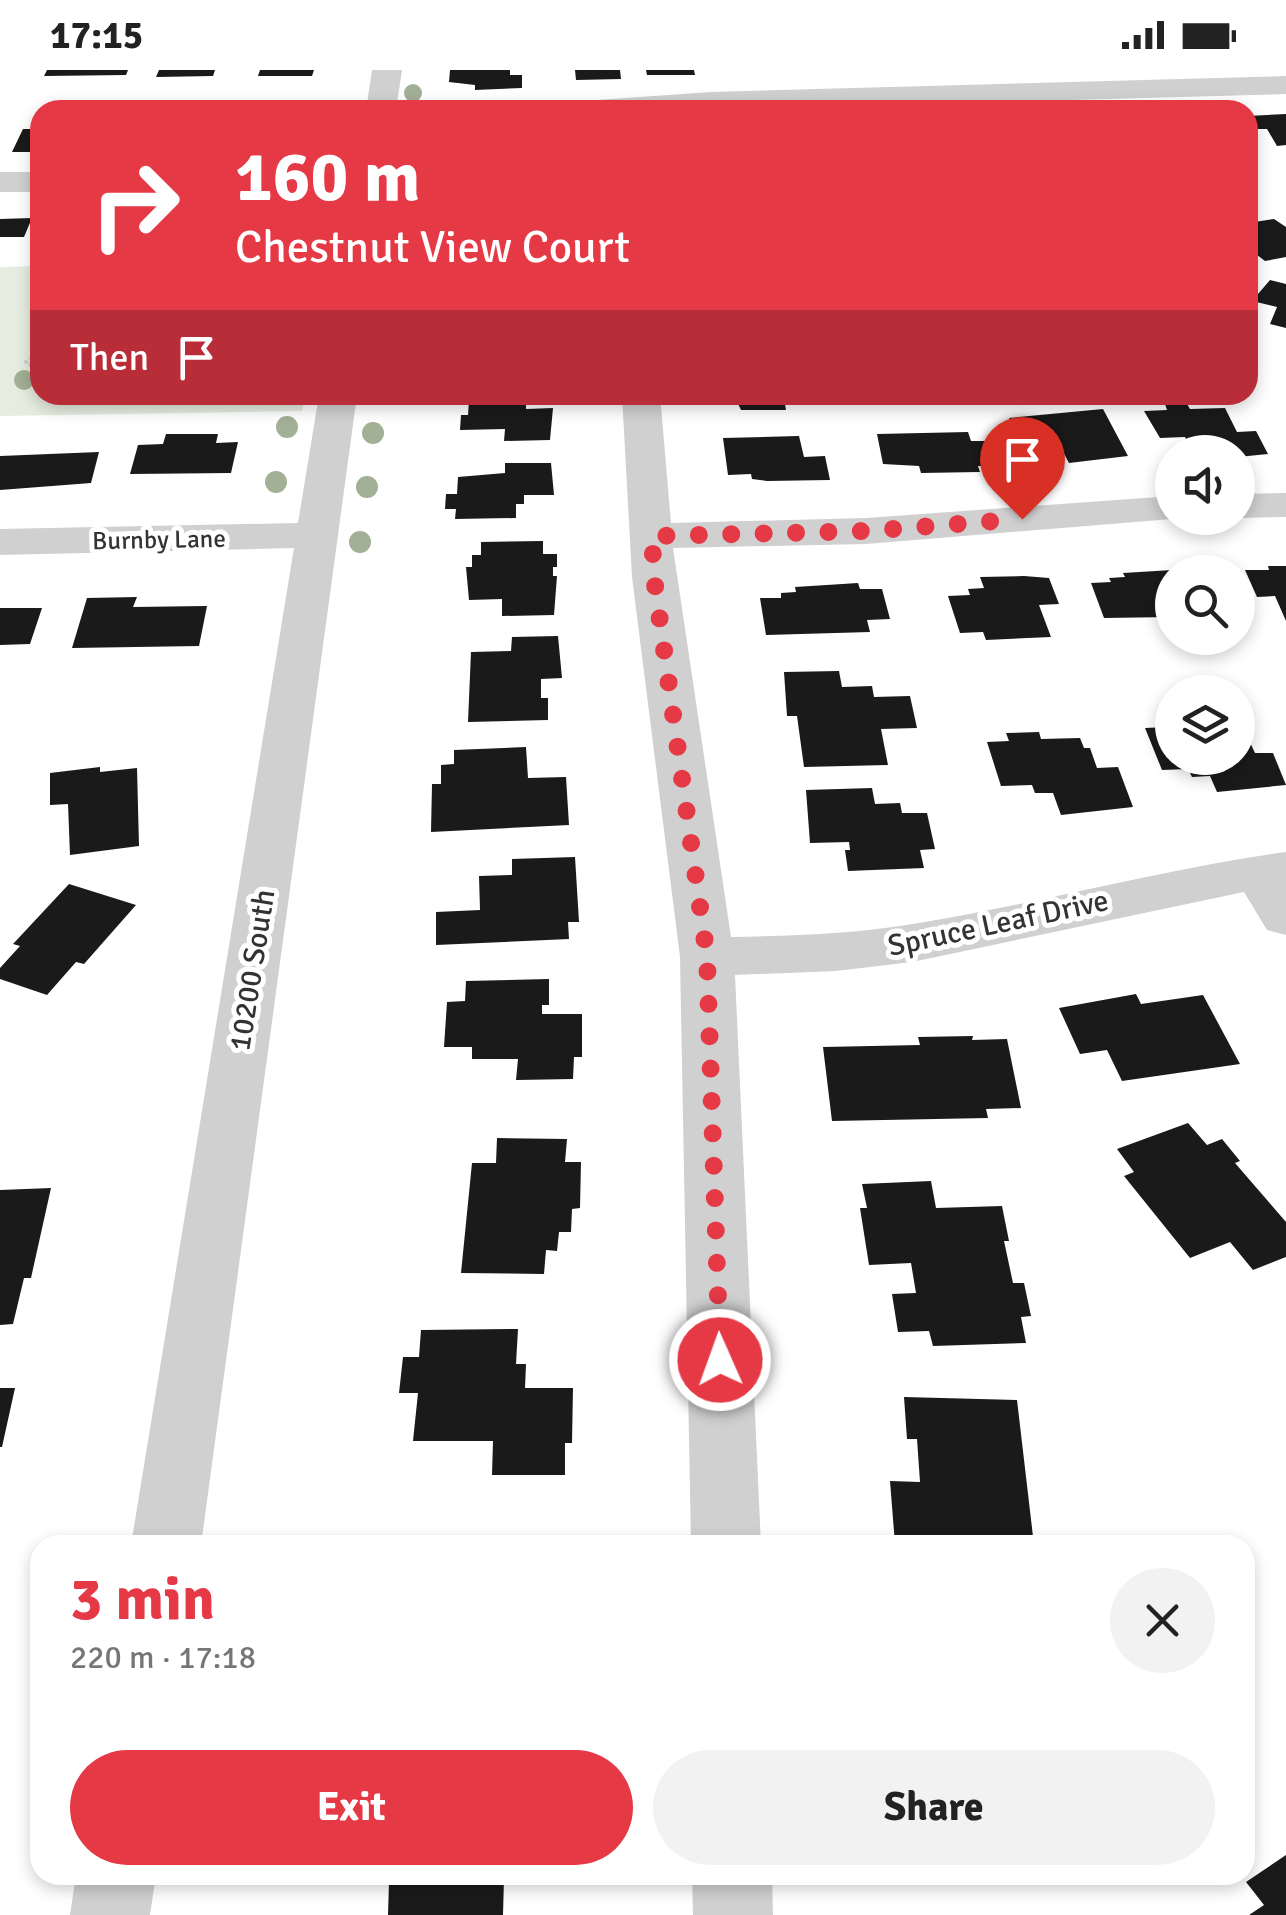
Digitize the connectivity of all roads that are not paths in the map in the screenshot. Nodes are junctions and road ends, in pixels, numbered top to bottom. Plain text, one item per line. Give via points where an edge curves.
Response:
1 (387, 70) edge
2 (1286, 85) edge
3 (382, 100) edge
4 (729, 100) edge
5 (0, 182) edge
6 (30, 182) edge
7 (336, 405) edge
8 (642, 405) edge
9 (1286, 505) edge
10 (1255, 506) edge
11 (1155, 509) edge
12 (317, 535) junction
13 (652, 536) junction
14 (0, 542) edge
15 (1272, 870) edge
16 (1286, 917) edge
17 (707, 957) junction
18 (167, 1535) edge
19 (726, 1535) edge
20 (114, 1885) edge
21 (732, 1885) edge
22 (110, 1915) edge
23 (733, 1915) edge

1 - 3 street
2 - 4 street
5 - 6 street
7 - 12 street, 10200 South
8 - 13 street
9 - 10 street
11 - 13 street via 866,531
12 - 14 street, Burnby Lane
12 - 18 street, 10200 South
13 - 17 street
15 - 16 street
15 - 17 street, Spruce Leaf Drive via 911,943
17 - 19 street
20 - 22 street
21 - 23 street

